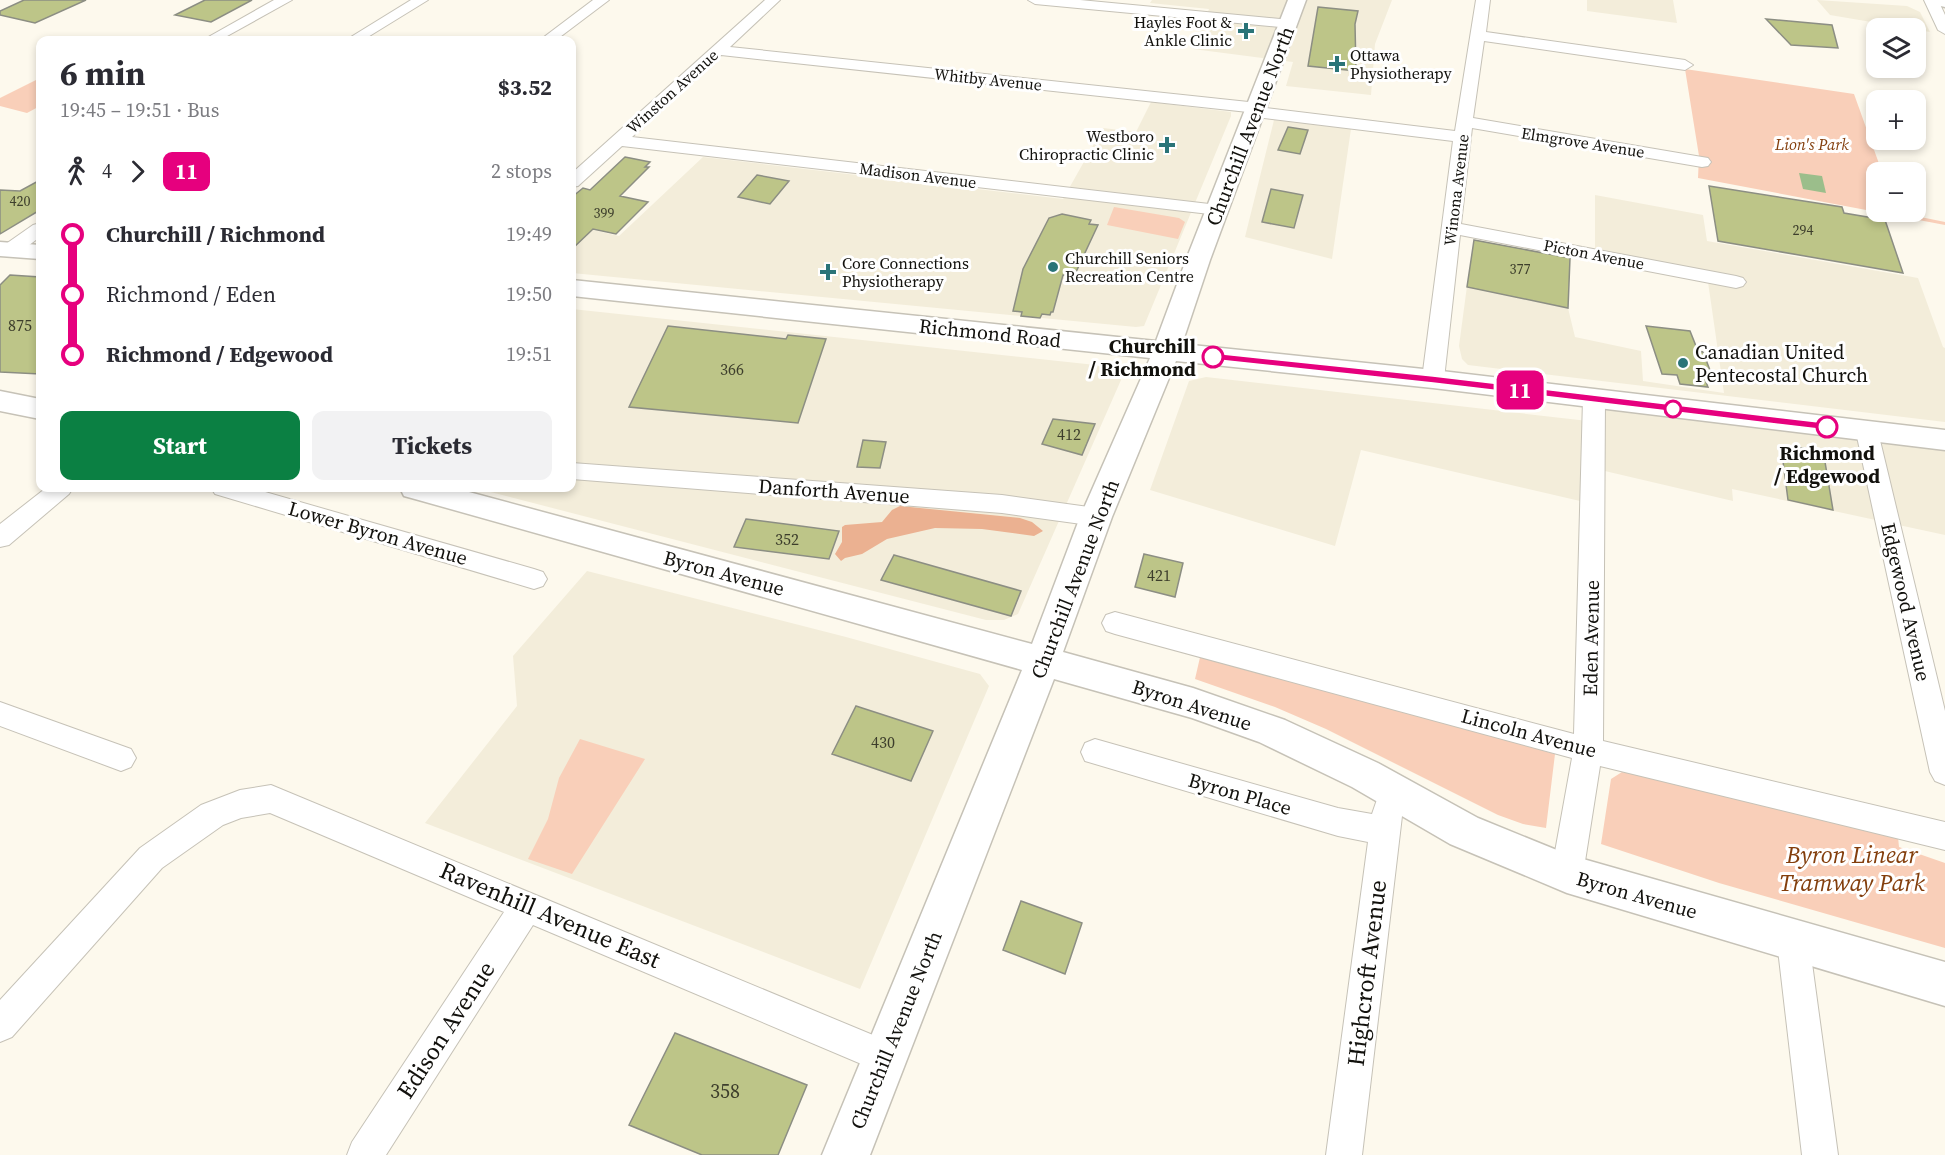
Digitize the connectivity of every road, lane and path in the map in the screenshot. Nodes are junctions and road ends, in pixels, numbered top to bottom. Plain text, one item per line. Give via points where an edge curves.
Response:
1 (285, 0) edge
2 (421, 0) edge
3 (602, 0) edge
4 (773, 0) edge
5 (1035, 0) edge
6 (1297, 0) edge
7 (1483, 0) edge
8 (1931, 0) edge
9 (1938, 0) edge
10 (1945, 1) edge
11 (1290, 24) junction
12 (1945, 30) edge
13 (1477, 35) junction
14 (218, 36) edge
15 (360, 36) edge
16 (552, 36) edge
17 (718, 50) junction
18 (1685, 64) dead end
19 (1257, 110) junction
20 (1463, 129) junction
21 (617, 140) junction
22 (1702, 162) dead end
23 (576, 178) edge
24 (1218, 210) junction
25 (1452, 228) junction
26 (36, 231) edge
27 (5, 250) edge
28 (36, 252) edge
29 (1736, 282) dead end
30 (576, 288) edge
31 (1166, 352) junction
32 (1433, 380) junction
33 (1593, 399) junction
34 (0, 401) edge
35 (36, 408) edge
36 (1867, 432) junction
37 (1945, 440) edge
38 (576, 471) edge
39 (56, 492) edge
40 (237, 492) edge
41 (430, 492) edge
42 (1096, 517) junction
43 (0, 538) edge
44 (534, 579) dead end
45 (1115, 623) dead end
46 (1041, 660) junction
47 (0, 714) edge
48 (1588, 750) junction
49 (1095, 752) dead end
50 (121, 758) dead end
51 (1945, 772) edge
52 (1394, 792) junction
53 (1385, 831) junction
54 (1945, 836) edge
55 (1567, 874) junction
56 (527, 906) junction
57 (1793, 941) junction
58 (1945, 984) edge
59 (0, 1025) edge
60 (885, 1057) junction
61 (365, 1155) edge
62 (846, 1155) edge
63 (1344, 1155) edge
64 (1820, 1155) edge

1 - 14 street
2 - 15 street
3 - 16 street
4 - 17 street, Winston Avenue
5 - 11 street
6 - 11 main road, Churchill Avenue North
7 - 13 street, Winona Avenue
8 - 12 street
9 - 10 main road
11 - 19 main road, Churchill Avenue North
13 - 18 street
13 - 20 street, Winona Avenue
17 - 19 street, Whitby Avenue
17 - 21 street, Winston Avenue
19 - 20 street, Whitby Avenue
19 - 24 main road, Churchill Avenue North
20 - 22 street, Elmgrove Avenue
20 - 25 street, Winona Avenue
21 - 23 street, Winston Avenue
21 - 24 street, Madison Avenue
24 - 31 main road, Churchill Avenue North
25 - 29 street, Picton Avenue
25 - 32 street, Winona Avenue
26 - 27 street
27 - 28 main road
30 - 31 main road, Richmond Road
31 - 32 main road, Richmond Road
31 - 42 main road, Churchill Avenue North
32 - 33 main road, Richmond Road
33 - 36 main road, Richmond Road
33 - 48 street, Eden Avenue
34 - 35 main road
36 - 37 main road, Richmond Road
36 - 51 street, Edgewood Avenue
38 - 42 street, Danforth Avenue via 1002,504
39 - 43 street
40 - 44 street, Lower Byron Avenue
41 - 46 main road, Byron Avenue
42 - 46 main road, Churchill Avenue North
45 - 48 street, Lincoln Avenue
46 - 52 main road, Byron Avenue via 1193,703 1272,731
46 - 60 main road, Churchill Avenue North
47 - 50 street
48 - 54 street, Lincoln Avenue
48 - 55 street, Eden Avenue
49 - 53 street, Byron Place via 1338,822
52 - 53 street, Highcroft Avenue
52 - 55 main road, Byron Avenue via 1464,831
53 - 63 street, Highcroft Avenue
55 - 57 main road, Byron Avenue
56 - 59 street, Ravenhill Avenue East via 271,799 240,804 212,815 152,858
56 - 60 street, Ravenhill Avenue East
56 - 61 street, Edison Avenue
57 - 58 main road, Byron Avenue
57 - 64 street
60 - 62 main road, Churchill Avenue North

